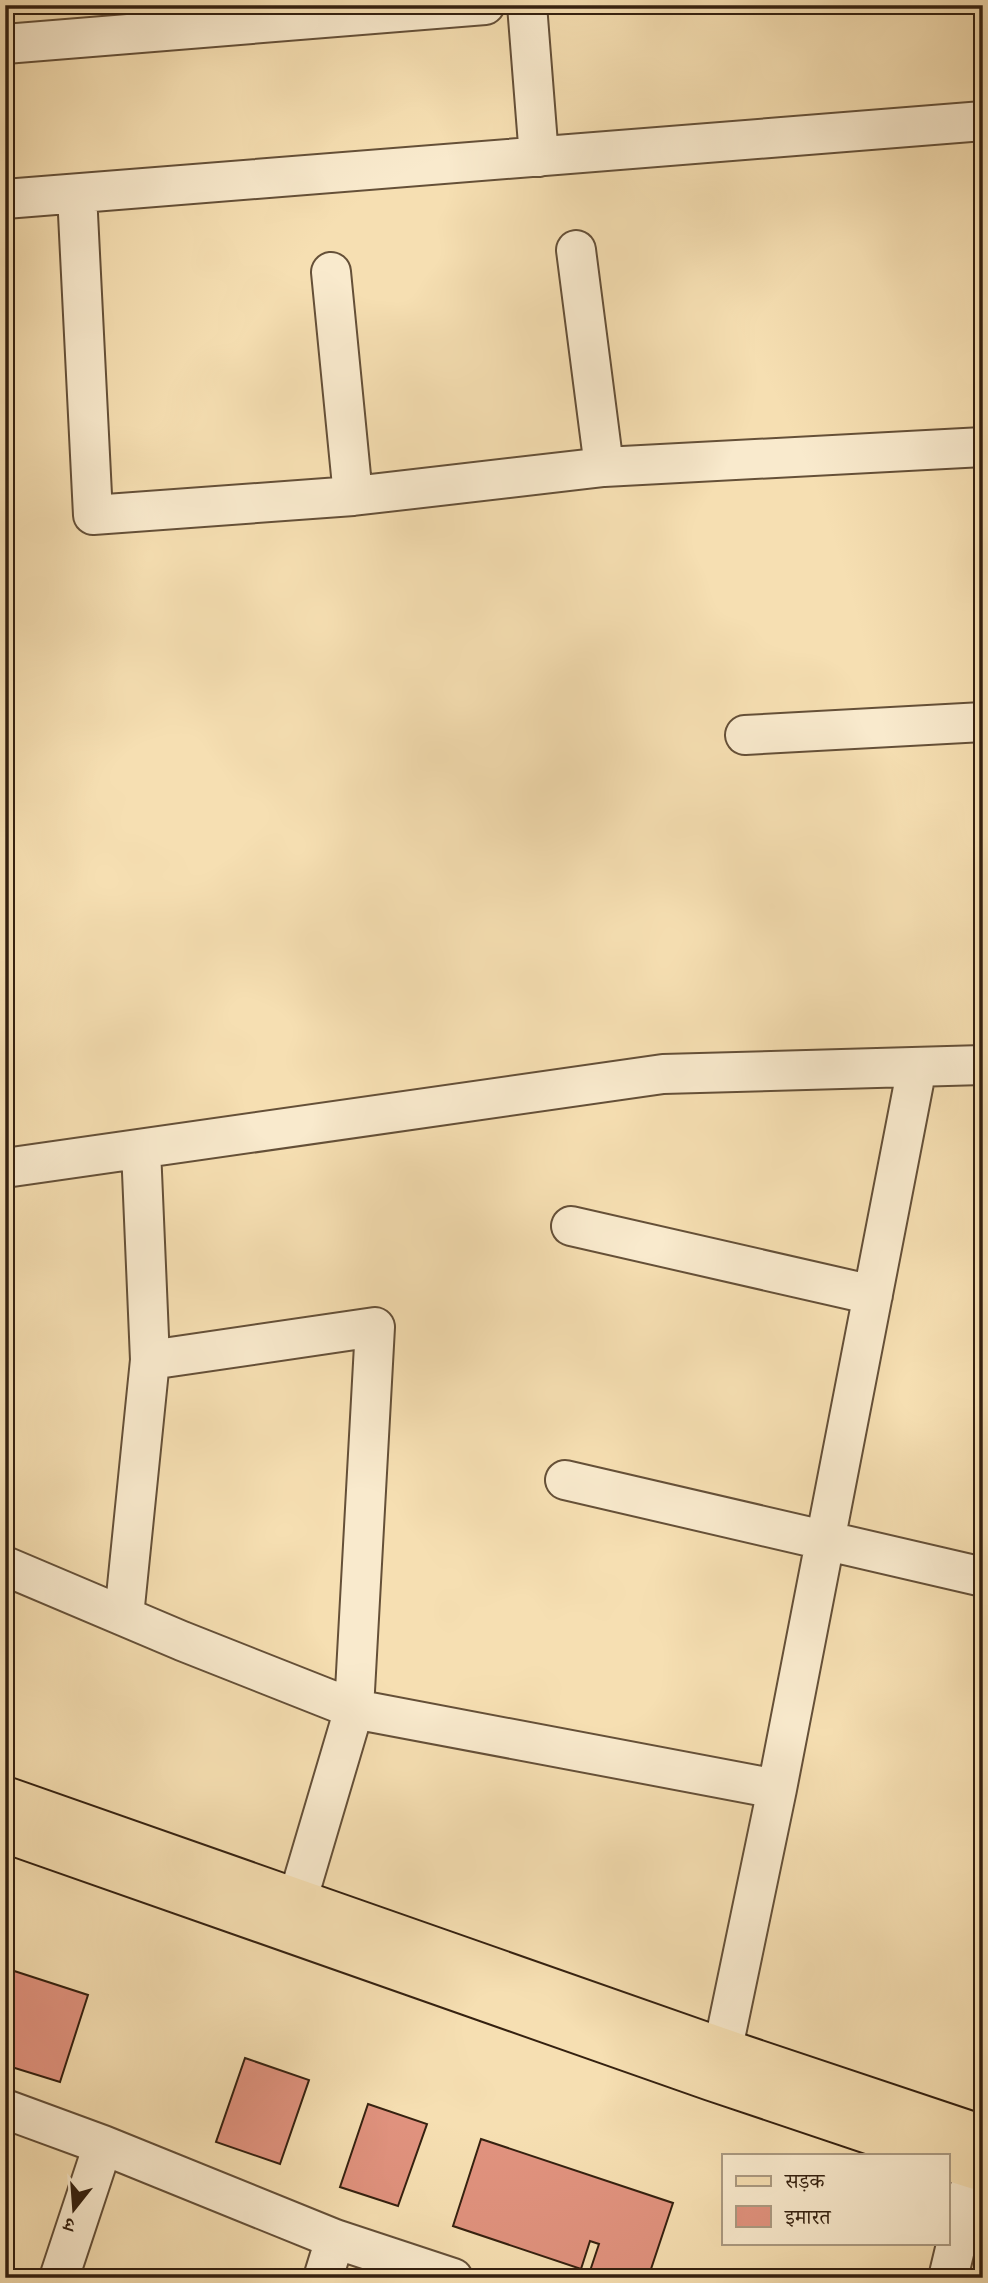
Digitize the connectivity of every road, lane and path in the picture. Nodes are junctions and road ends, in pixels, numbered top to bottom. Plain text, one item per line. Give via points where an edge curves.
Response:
1 (485, 5) edge
2 (527, 5) edge
3 (5, 44) edge
4 (983, 121) edge
5 (539, 157) junction
6 (77, 194) junction
7 (5, 200) edge
8 (576, 250) dead end
9 (331, 272) dead end
10 (983, 447) edge
11 (604, 467) junction
12 (353, 496) junction
13 (983, 722) edge
14 (745, 735) dead end
15 (983, 1065) edge
16 (917, 1067) junction
17 (141, 1149) junction
18 (5, 1168) edge
19 (571, 1226) dead end
20 (873, 1294) junction
21 (150, 1360) junction
22 (565, 1480) dead end
23 (825, 1541) junction
24 (5, 1566) edge
25 (983, 1577) edge
26 (124, 1616) junction
27 (354, 1709) junction
28 (777, 1789) junction
29 (5, 1796) edge
30 (5, 1833) edge
31 (298, 1898) junction
32 (723, 2048) junction
33 (5, 2109) edge
34 (103, 2145) junction
35 (927, 2154) edge
36 (974, 2155) edge
37 (335, 2239) junction
38 (59, 2278) edge
39 (323, 2278) edge
40 (453, 2278) edge
41 (948, 2278) edge

1 - 3 street
2 - 5 street
4 - 5 street
5 - 6 street
6 - 7 street
6 - 12 street via 93,514
8 - 11 street
9 - 12 street
10 - 11 street
11 - 12 street
13 - 14 street
15 - 16 street
16 - 17 street via 663,1074
16 - 20 street
17 - 18 street
17 - 21 street
19 - 20 street
20 - 23 street
21 - 26 street
21 - 27 street via 375,1327
22 - 23 street
23 - 25 street
23 - 28 street
24 - 26 street
26 - 27 street
27 - 28 street
27 - 31 street
28 - 32 street
29 - 31 main road
30 - 35 main road
31 - 32 main road
32 - 36 main road
33 - 34 street
34 - 37 street
34 - 38 street
36 - 41 street
37 - 39 street
37 - 40 street

